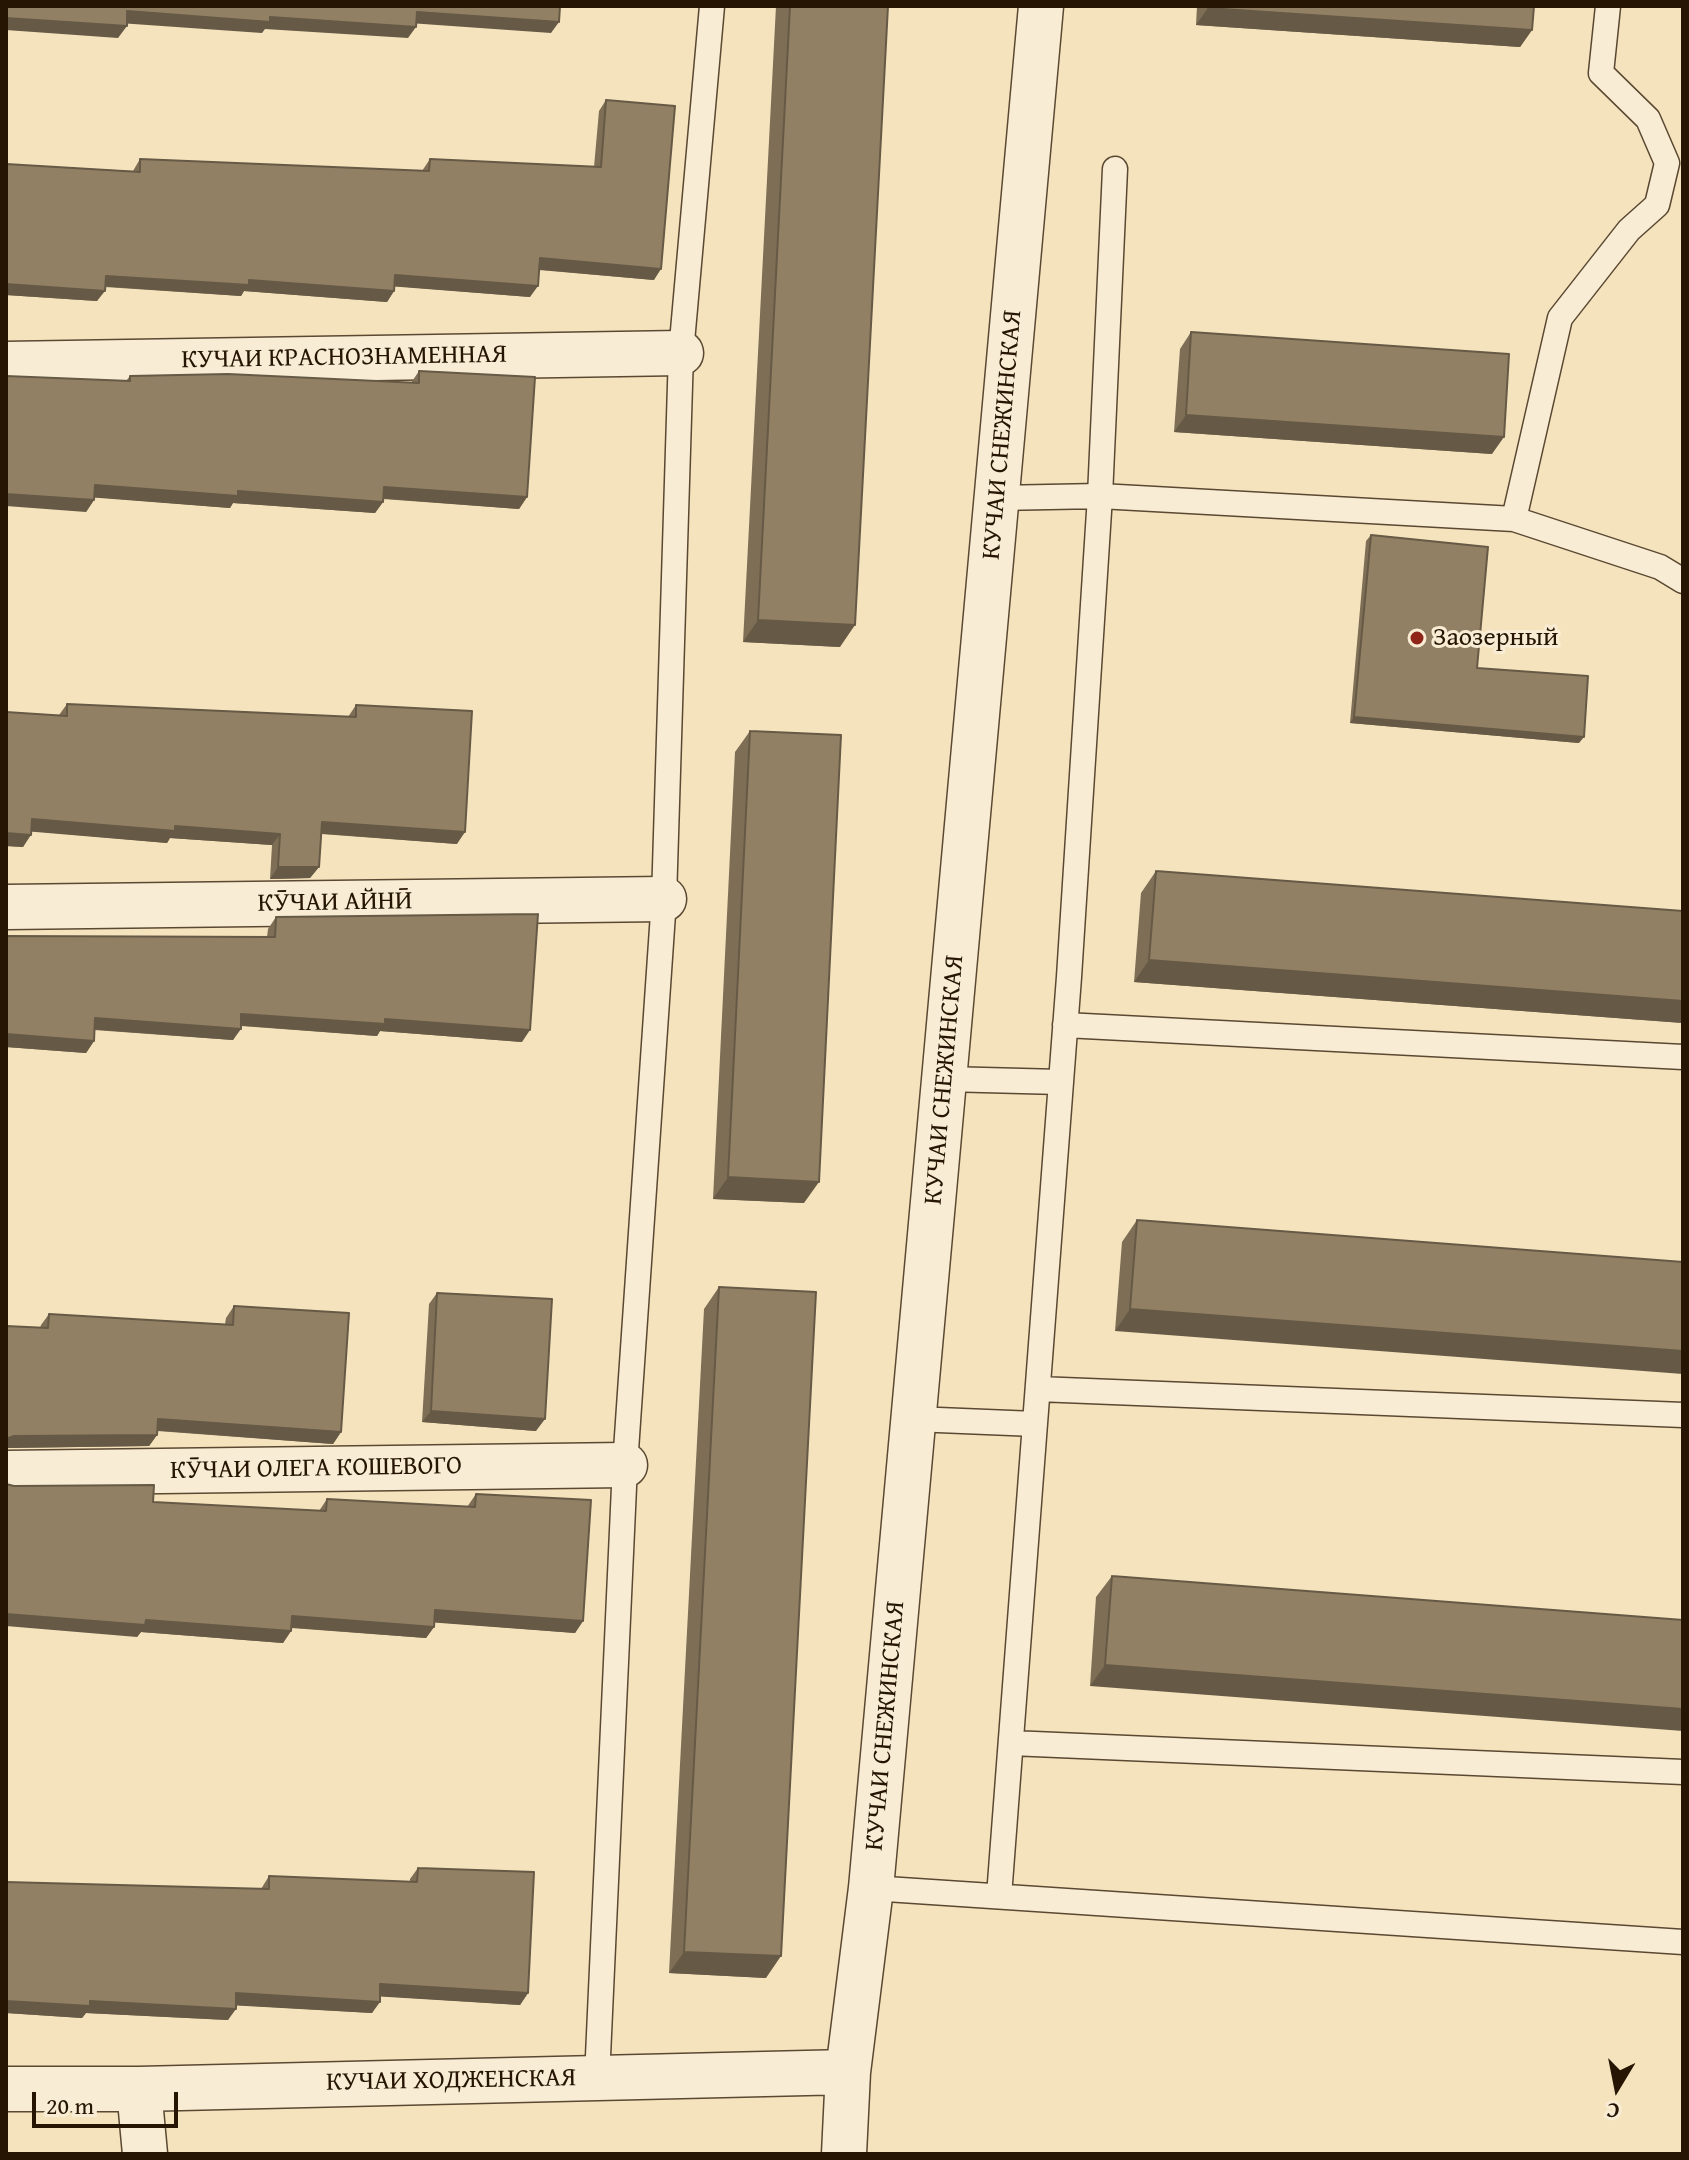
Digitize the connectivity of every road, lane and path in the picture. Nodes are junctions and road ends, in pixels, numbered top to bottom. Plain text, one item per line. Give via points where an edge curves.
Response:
1 (712, 6) edge
2 (1041, 6) edge
3 (1608, 6) edge
4 (1115, 169) dead end
5 (681, 353) junction
6 (6, 364) edge
7 (1100, 496) junction
8 (997, 498) junction
9 (1514, 519) junction
10 (1683, 581) edge
11 (664, 899) junction
12 (6, 907) edge
13 (1065, 1025) junction
14 (1683, 1057) edge
15 (945, 1079) junction
16 (1060, 1082) junction
17 (1038, 1389) junction
18 (1683, 1415) edge
19 (914, 1419) junction
20 (1035, 1424) junction
21 (625, 1465) junction
22 (6, 1473) edge
23 (1011, 1743) junction
24 (1683, 1772) edge
25 (871, 1888) junction
26 (999, 1896) junction
27 (1683, 1942) edge
28 (848, 2072) junction
29 (597, 2078) junction
30 (6, 2089) edge
31 (139, 2089) junction
32 (145, 2154) edge
33 (844, 2154) edge

1 - 5 lane
2 - 8 street, КУЧАИ СНЕЖИНСКАЯ
3 - 9 lane via 1601,73 1648,119 1667,163 1657,205 1629,230 1560,318
4 - 7 lane
5 - 6 street, КУЧАИ КРАСНОЗНАМЕННАЯ
5 - 11 lane
7 - 8 lane
7 - 9 lane
7 - 13 lane
8 - 15 street, КУЧАИ СНЕЖИНСКАЯ
9 - 10 lane via 1660,567
11 - 12 street, КӮЧАИ АЙНӢ
11 - 21 lane
13 - 14 lane
13 - 16 lane
15 - 16 lane
15 - 19 street, КУЧАИ СНЕЖИНСКАЯ
16 - 17 lane
17 - 18 lane
17 - 20 lane
19 - 20 lane
19 - 25 street, КУЧАИ СНЕЖИНСКАЯ
20 - 23 lane
21 - 22 street, КӮЧАИ ОЛЕГА КОШЕВОГО
21 - 29 lane
23 - 24 lane
23 - 26 lane
25 - 26 lane
25 - 28 street, КУЧАИ СНЕЖИНСКАЯ
26 - 27 lane
28 - 29 street, КУЧАИ ХОДЖЕНСКАЯ
28 - 33 street, КУЧАИ СНЕЖИНСКАЯ
29 - 31 street, КУЧАИ ХОДЖЕНСКАЯ
30 - 31 street, КУЧАИ ХОДЖЕНСКАЯ
31 - 32 street

